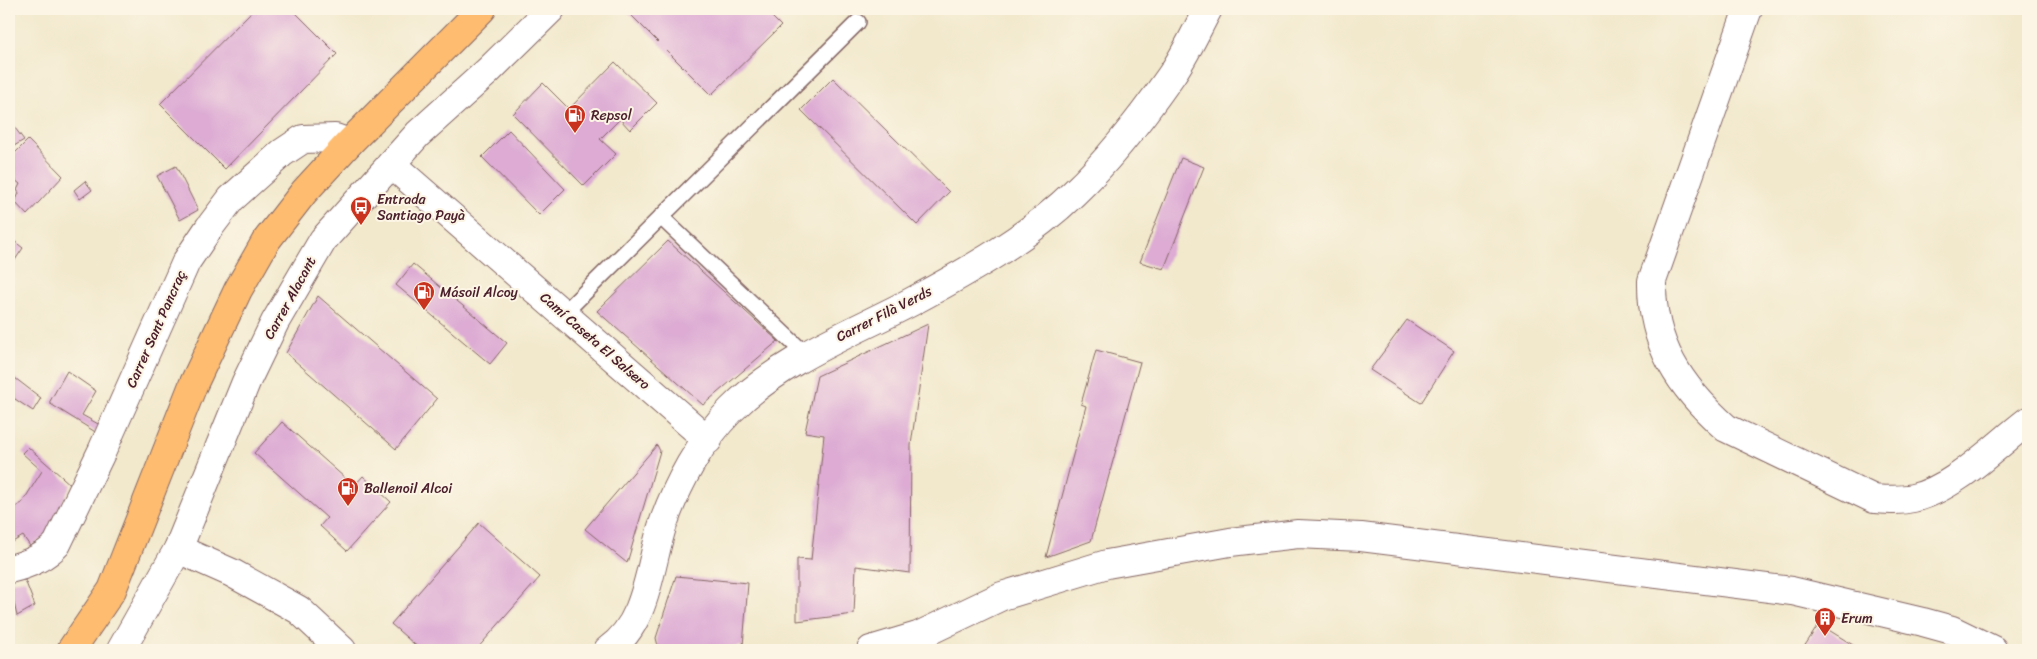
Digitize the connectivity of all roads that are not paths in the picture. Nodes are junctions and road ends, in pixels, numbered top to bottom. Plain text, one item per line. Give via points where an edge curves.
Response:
1 (482, 9) edge
2 (551, 9) edge
3 (1208, 9) edge
4 (1748, 9) edge
5 (858, 22) dead end
6 (349, 143) junction
7 (391, 164) junction
8 (661, 217) junction
9 (563, 314) junction
10 (805, 354) junction
11 (2028, 421) edge
12 (708, 440) junction
13 (178, 549) junction
14 (9, 569) edge
15 (112, 590) junction
16 (71, 650) edge
17 (92, 650) edge
18 (121, 650) edge
19 (342, 650) edge
20 (608, 650) edge
21 (871, 650) edge
22 (1994, 650) edge

1 - 6 main road
2 - 7 street, Carrer Alacant via 418,134
3 - 10 street, Carrer Filà Verds via 1171,75 1105,162 1073,195 1014,240 964,272
4 - 11 street via 1652,281 1655,321 1678,376 1705,410 1726,428 1874,499 1896,501 1934,491
5 - 8 lane
6 - 14 street, Carrer Sant Pancraç via 335,138 303,139 282,153 231,199 186,262 57,544 35,560
6 - 15 main road via 283,218 238,290 193,385
7 - 9 street, Camí Caseta El Salsero
7 - 13 street, Carrer Alacant via 323,240 275,322 246,382
8 - 9 lane
8 - 10 lane
9 - 12 street, Camí Caseta El Salsero
10 - 12 street, Carrer Filà Verds via 752,390
12 - 20 street, Carrer Filà Verds via 676,492 662,527 642,604 620,642
13 - 18 street, Carrer Alacant
13 - 19 street via 232,573 299,610
15 - 16 main road
15 - 17 main road
21 - 22 street via 918,636 1002,596 1106,564 1230,542 1298,534 1361,537 1792,590 1952,630

